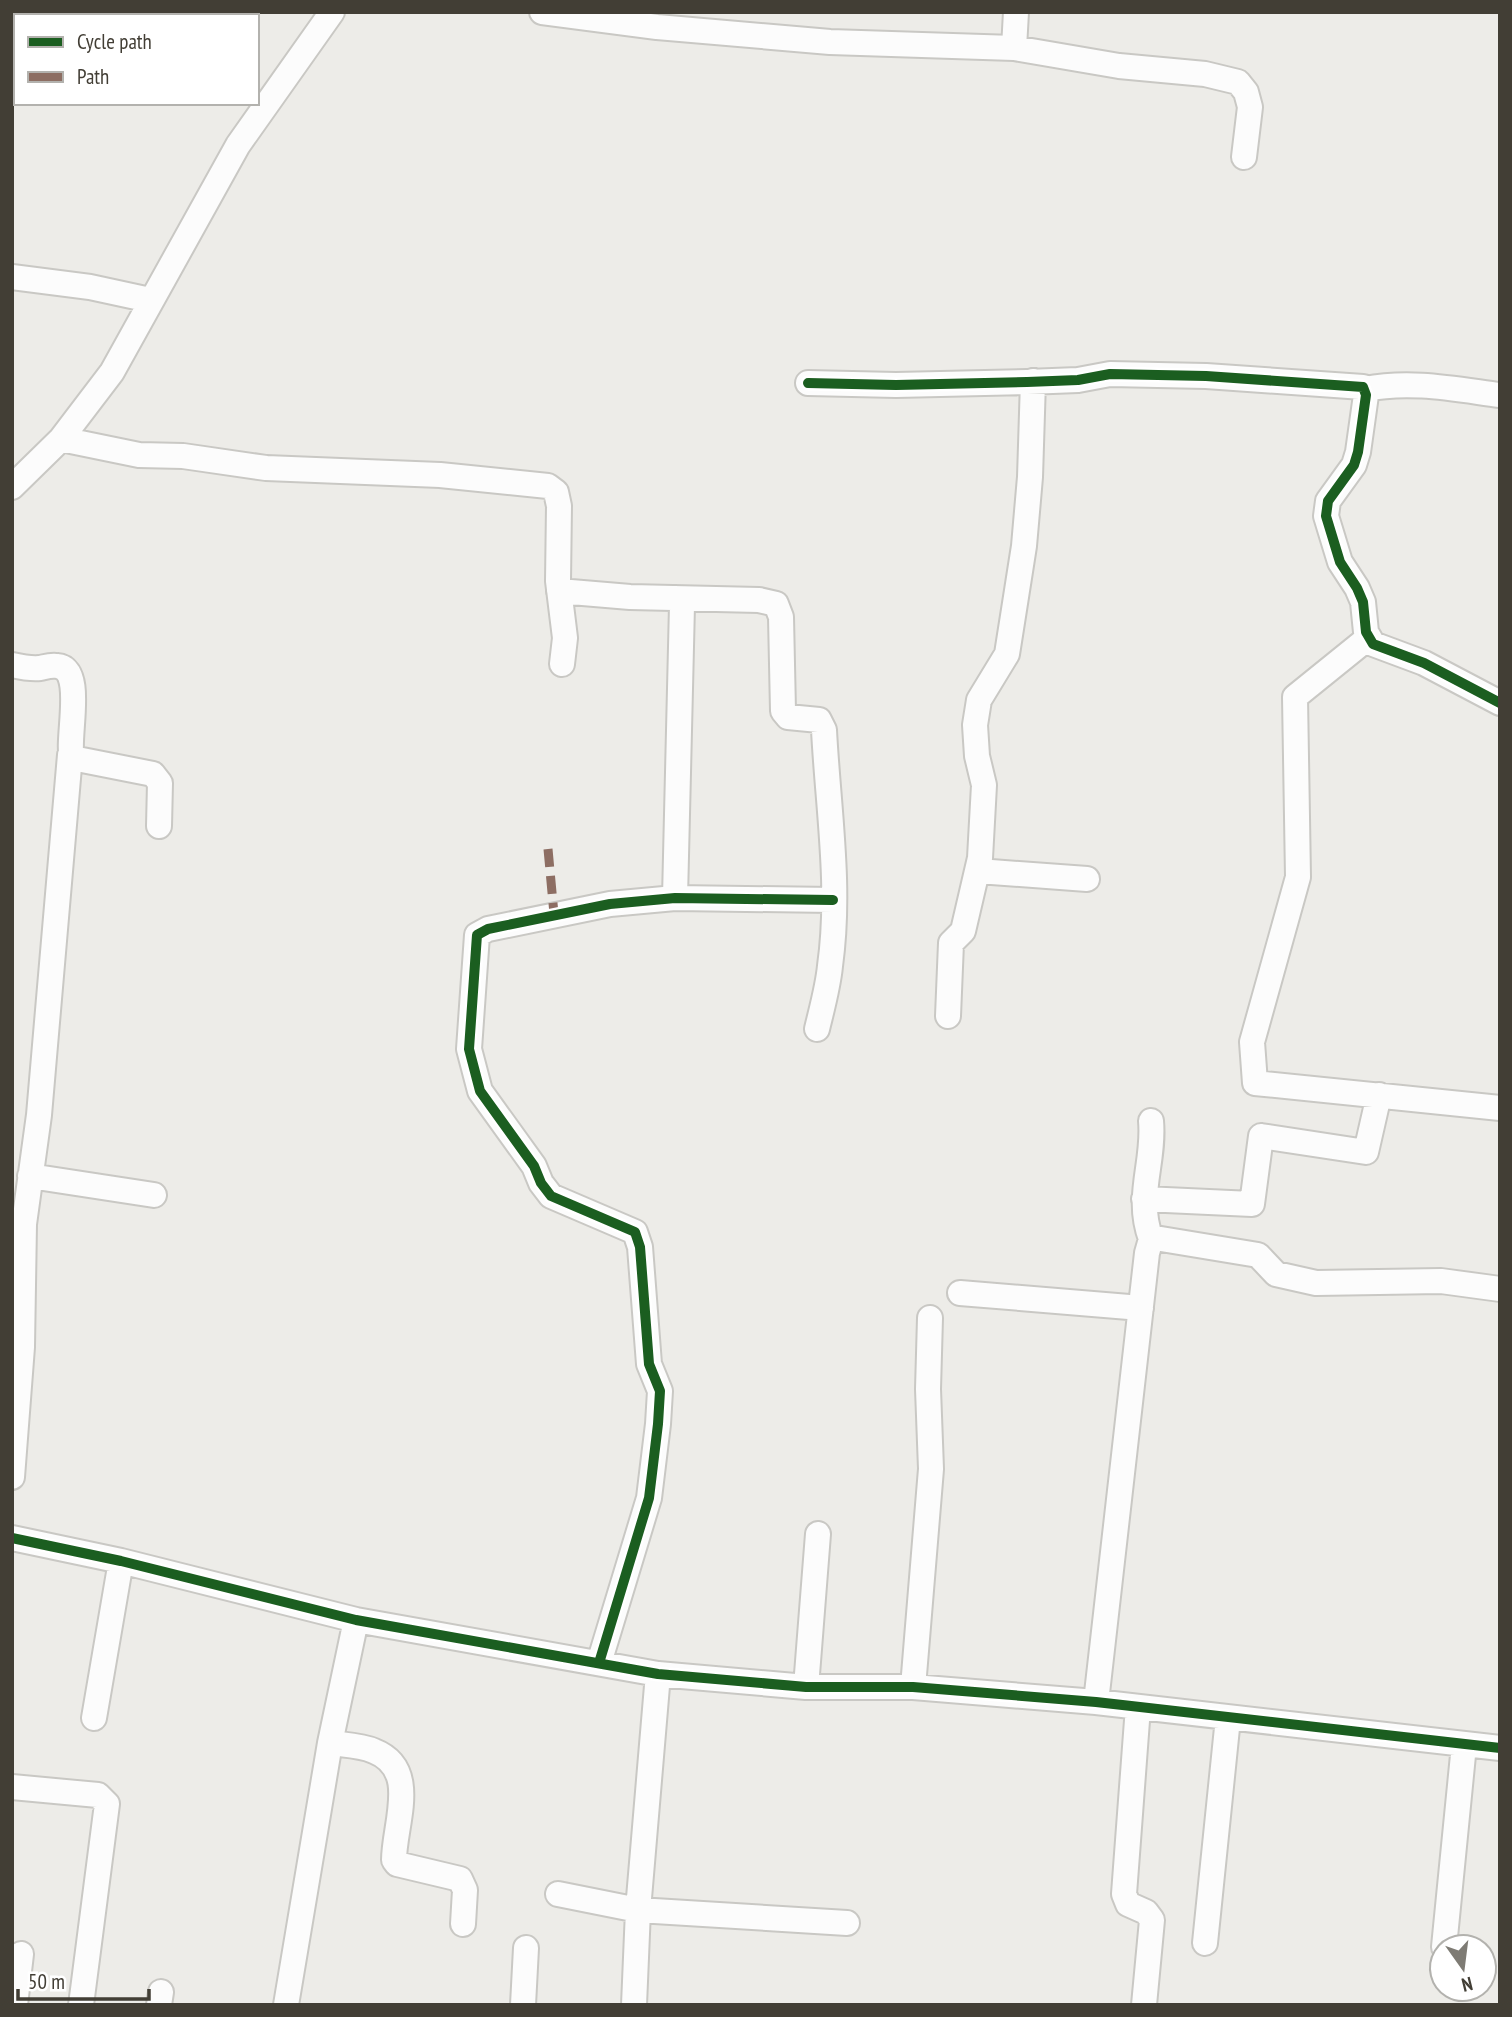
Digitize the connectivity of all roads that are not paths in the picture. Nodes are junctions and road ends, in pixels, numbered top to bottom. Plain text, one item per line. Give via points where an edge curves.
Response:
1 (332, 12) edge
2 (541, 12) edge
3 (1016, 12) edge
4 (657, 20) edge
5 (725, 22) edge
6 (1014, 48) junction
7 (1244, 157) dead end
8 (12, 277) edge
9 (150, 300) junction
10 (1033, 381) junction
11 (808, 383) dead end
12 (1365, 388) junction
13 (1500, 395) edge
14 (61, 439) junction
15 (12, 487) edge
16 (559, 591) junction
17 (681, 600) junction
18 (1368, 638) junction
19 (562, 664) dead end
20 (12, 665) edge
21 (1498, 700) edge
22 (71, 755) junction
23 (159, 826) dead end
24 (978, 871) junction
25 (1087, 879) dead end
26 (675, 898) junction
27 (833, 900) junction
28 (948, 1016) dead end
29 (817, 1029) dead end
30 (1379, 1096) junction
31 (1500, 1108) edge
32 (1151, 1121) dead end
33 (30, 1176) junction
34 (154, 1195) dead end
35 (1144, 1199) junction
36 (1151, 1239) junction
37 (1500, 1289) edge
38 (960, 1293) dead end
39 (17, 1306) edge
40 (1141, 1308) junction
41 (930, 1318) dead end
42 (12, 1477) edge
43 (818, 1534) dead end
44 (12, 1538) edge
45 (121, 1561) junction
46 (356, 1620) junction
47 (599, 1663) junction
48 (658, 1674) junction
49 (806, 1687) junction
50 (913, 1687) junction
51 (1096, 1702) junction
52 (1138, 1707) junction
53 (1228, 1717) junction
54 (94, 1718) dead end
55 (330, 1743) junction
56 (1464, 1745) junction
57 (1500, 1748) edge
58 (12, 1787) edge
59 (558, 1894) dead end
60 (638, 1910) junction
61 (847, 1923) dead end
62 (463, 1924) dead end
63 (1445, 1933) edge
64 (1205, 1943) dead end
65 (526, 1948) dead end
66 (20, 1954) dead end
67 (15, 2005) edge
68 (81, 2005) edge
69 (286, 2005) edge
70 (523, 2005) edge
71 (634, 2005) edge
72 (1144, 2005) edge

1 - 9 street via 238,145
2 - 4 street
3 - 6 street
4 - 5 street
5 - 6 street via 830,42
6 - 7 street via 1238,82 1250,107
8 - 9 street
9 - 14 street via 112,372
10 - 11 street
10 - 12 street via 1110,374 1206,376
10 - 24 street via 1024,545 1011,629 1002,664 979,700 975,725 985,797
12 - 13 street via 1404,384
12 - 18 street via 1358,452 1328,501 1326,516 1340,562 1363,602
14 - 15 street
14 - 16 street via 139,455 266,468 440,475 548,486 556,492 559,506
16 - 17 street
16 - 19 street via 565,638
17 - 26 street
17 - 27 street via 759,600 778,607 783,711 788,717 819,720 824,730
18 - 21 street
18 - 30 street via 1296,697 1298,877 1252,1042 1255,1083
20 - 22 street via 57,666 70,675
22 - 23 street via 76,760 153,774 160,783
22 - 33 street
24 - 25 street
24 - 28 street via 963,931 951,943
26 - 27 street
26 - 47 street via 610,904 488,929 477,935 476,945 469,1049 480,1091 551,1196 638,1237 649,1364 660,1391 658,1424 649,1498
27 - 29 street via 831,964
30 - 31 street
30 - 35 street via 1366,1152 1261,1136 1252,1204
32 - 35 street
33 - 34 street
33 - 39 street
35 - 36 street
36 - 37 street via 1258,1255 1276,1274 1305,1281 1441,1281
36 - 40 street
38 - 40 street
39 - 42 street
40 - 51 street
41 - 50 street via 931,1469
43 - 49 street
44 - 45 street
45 - 46 street
45 - 54 street
46 - 47 street
46 - 55 street
47 - 48 street
48 - 49 street
48 - 60 street
49 - 50 street
50 - 51 street
51 - 52 street
52 - 53 street
52 - 72 street via 1124,1894 1128,1904 1152,1920
53 - 56 street
53 - 64 street
55 - 62 street via 372,1749 398,1771 402,1786 394,1860 460,1879 465,1890
55 - 69 street
56 - 57 street
56 - 63 street
58 - 68 street via 98,1795 107,1804
59 - 60 street
60 - 61 street
60 - 71 street
65 - 70 street
66 - 67 street

